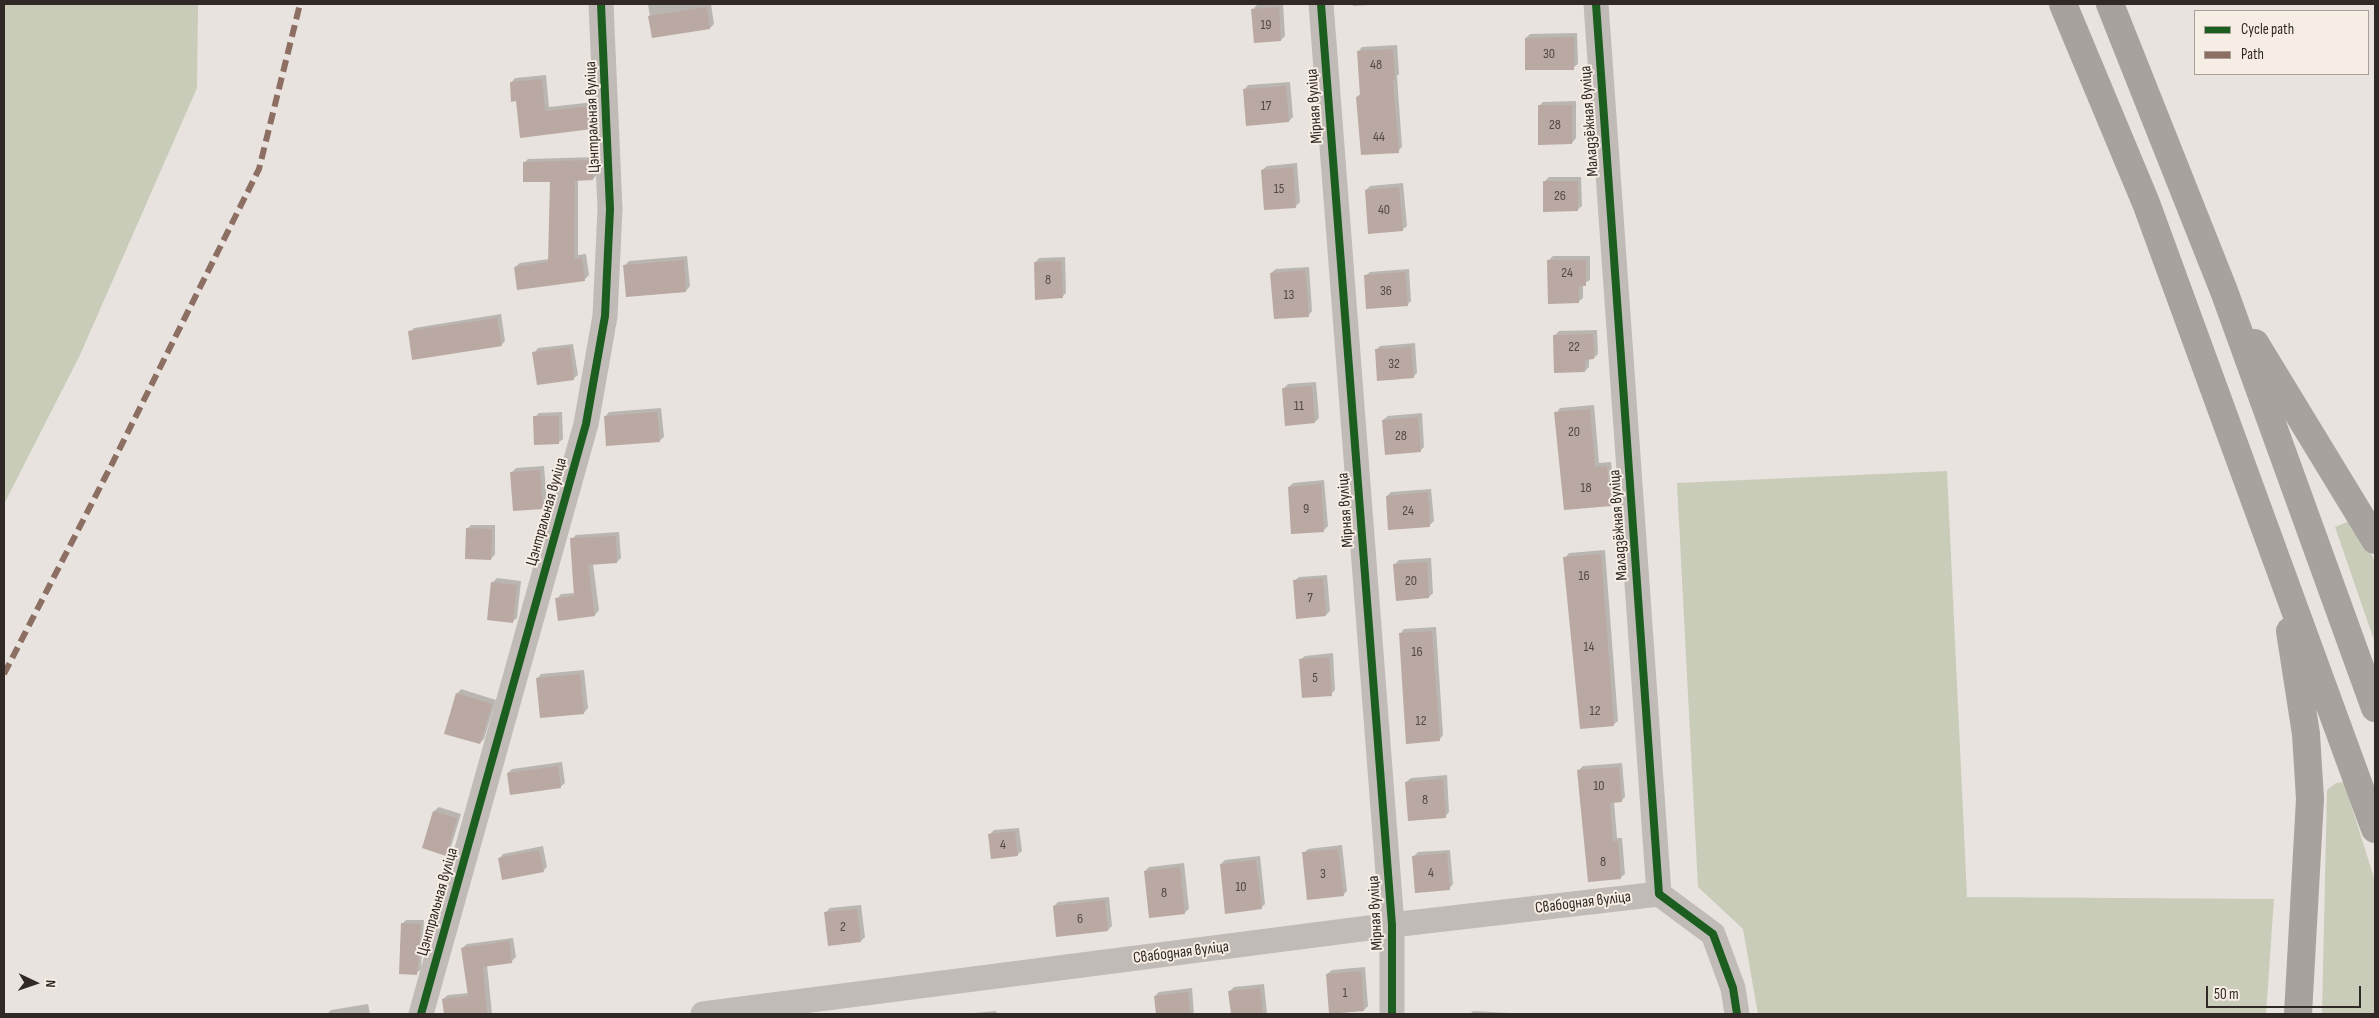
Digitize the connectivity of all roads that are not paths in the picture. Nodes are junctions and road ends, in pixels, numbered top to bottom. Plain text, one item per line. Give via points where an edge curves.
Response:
1 (601, 4) edge
2 (1321, 4) edge
3 (1596, 4) edge
4 (2063, 4) edge
5 (2110, 4) edge
6 (2224, 292) junction
7 (2375, 540) edge
8 (2274, 546) junction
9 (2375, 708) edge
10 (2375, 828) edge
11 (1659, 894) junction
12 (1392, 925) junction
13 (421, 1014) edge
14 (703, 1014) edge
15 (1392, 1014) edge
16 (1737, 1014) edge
17 (2298, 1014) edge

1 - 13 street, Цэнтральная вуліца via 610,208 605,316 586,424
2 - 12 street, Мірная вуліца
3 - 11 street, Маладзёжная вуліца
4 - 8 highway via 2146,203
5 - 6 highway
6 - 7 highway
6 - 9 highway
8 - 10 highway
8 - 17 highway via 2298,676 2310,799
11 - 12 street, Свабодная вуліца
11 - 16 street via 1713,934 1733,988
12 - 14 street, Свабодная вуліца
12 - 15 street, Мірная вуліца

